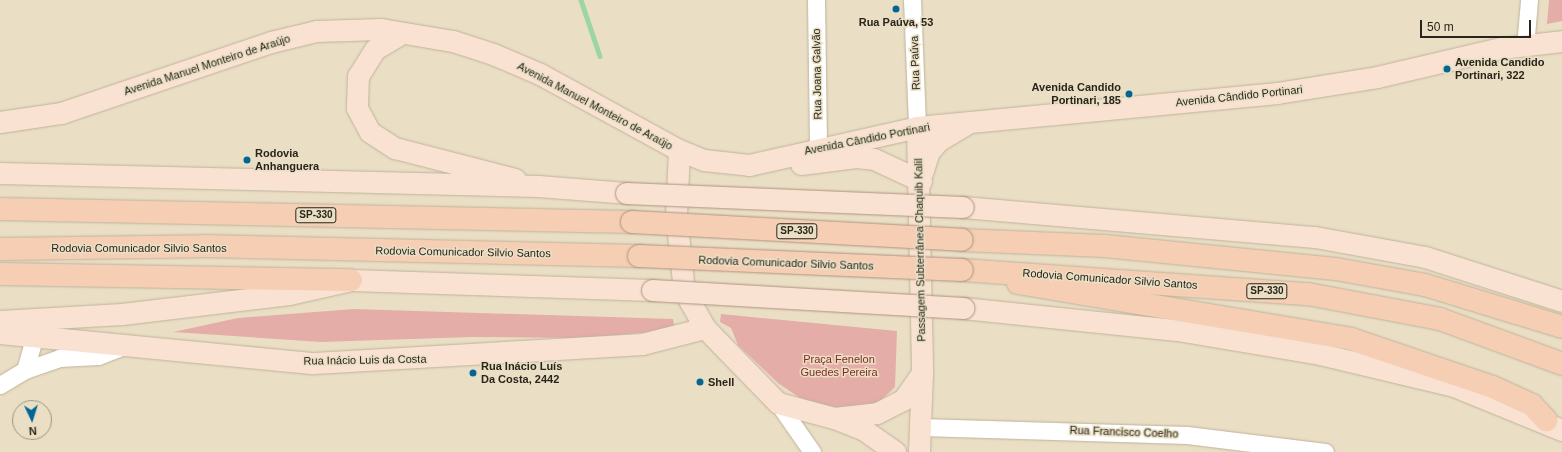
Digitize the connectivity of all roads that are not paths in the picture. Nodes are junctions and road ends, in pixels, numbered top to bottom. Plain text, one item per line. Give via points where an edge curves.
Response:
1 (816, 0) edge
2 (912, 0) edge
3 (1529, 0) edge
4 (1562, 29) edge
5 (402, 33) junction
6 (1562, 41) edge
7 (1525, 42) junction
8 (972, 121) junction
9 (0, 122) edge
10 (917, 127) junction
11 (818, 148) junction
12 (679, 150) junction
13 (763, 162) junction
14 (0, 173) edge
15 (920, 181) junction
16 (538, 186) junction
17 (0, 208) edge
18 (0, 249) edge
19 (966, 270) junction
20 (0, 274) edge
21 (351, 280) junction
22 (1562, 301) edge
23 (0, 321) edge
24 (705, 328) junction
25 (1562, 328) edge
26 (0, 333) edge
27 (35, 336) junction
28 (122, 347) junction
29 (1562, 364) edge
30 (25, 370) junction
31 (922, 373) junction
32 (0, 385) edge
33 (778, 404) junction
34 (834, 418) junction
35 (1554, 425) edge
36 (921, 427) junction
37 (1273, 448) edge
38 (812, 452) edge
39 (895, 452) edge
40 (919, 452) edge
41 (1325, 452) edge

1 - 11 street, Rua Joana Galvão
2 - 10 street, Rua Paúva
3 - 7 street
4 - 7 main road, Avenida Cândido Portinari
5 - 9 main road, Avenida Manuel Monteiro de Araújo via 381,29 316,31 271,42 61,113
5 - 12 main road, Avenida Manuel Monteiro de Araújo via 453,41 493,54 540,74
5 - 16 main road via 375,49 358,76 357,108 370,132 394,148 480,168
6 - 7 main road, Avenida Cândido Portinari
7 - 8 main road, Avenida Cândido Portinari via 1378,77 1278,93
8 - 10 main road, Avenida Cândido Portinari
8 - 15 main road, Avenida Cândido Portinari via 938,141 929,152
10 - 11 main road, Avenida Cândido Portinari
10 - 15 main road, Passagem Subterrânea Chaquib Kalil
11 - 13 main road, Avenida Cândido Portinari
12 - 13 main road, Avenida Cândido Portinari via 725,164
12 - 24 main road via 676,215 679,271 684,291
13 - 15 main road, Avenida Cândido Portinari via 785,165 856,157 874,159
14 - 16 main road
15 - 31 main road, Passagem Subterrânea Chaquib Kalil
16 - 22 main road, bridge via 626,193 963,207 1315,237 1425,257
17 - 25 highway, SP-330, bridge via 632,222 1105,246 1336,270 1425,284
18 - 19 highway, Rodovia Comunicador Silvio Santos / SP-330, bridge via 203,246 639,256
19 - 29 highway, Rodovia Comunicador Silvio Santos / SP-330 via 1308,294 1440,319
19 - 35 highway via 1046,290 1351,339 1493,387 1532,405
20 - 21 highway
21 - 23 main road via 289,294 152,310
21 - 35 main road, bridge via 652,290 963,308 1177,330 1320,354 1454,386
24 - 28 main road, Rua Inácio Luis da Costa via 642,344 314,363
24 - 33 main road
26 - 27 main road, Rua Inácio Luis da Costa
27 - 28 main road, Rua Inácio Luis da Costa
27 - 30 street
28 - 30 street via 98,356 59,358
30 - 32 street
31 - 34 main road via 914,389 897,404 877,413
31 - 36 main road, Passagem Subterrânea Chaquib Kalil
33 - 34 main road
33 - 38 street
34 - 39 main road via 864,430
36 - 37 street, Rua Francisco Coelho via 1150,433
36 - 40 main road, Passagem Subterrânea Chaquib Kalil
37 - 41 street, Rua Francisco Coelho

